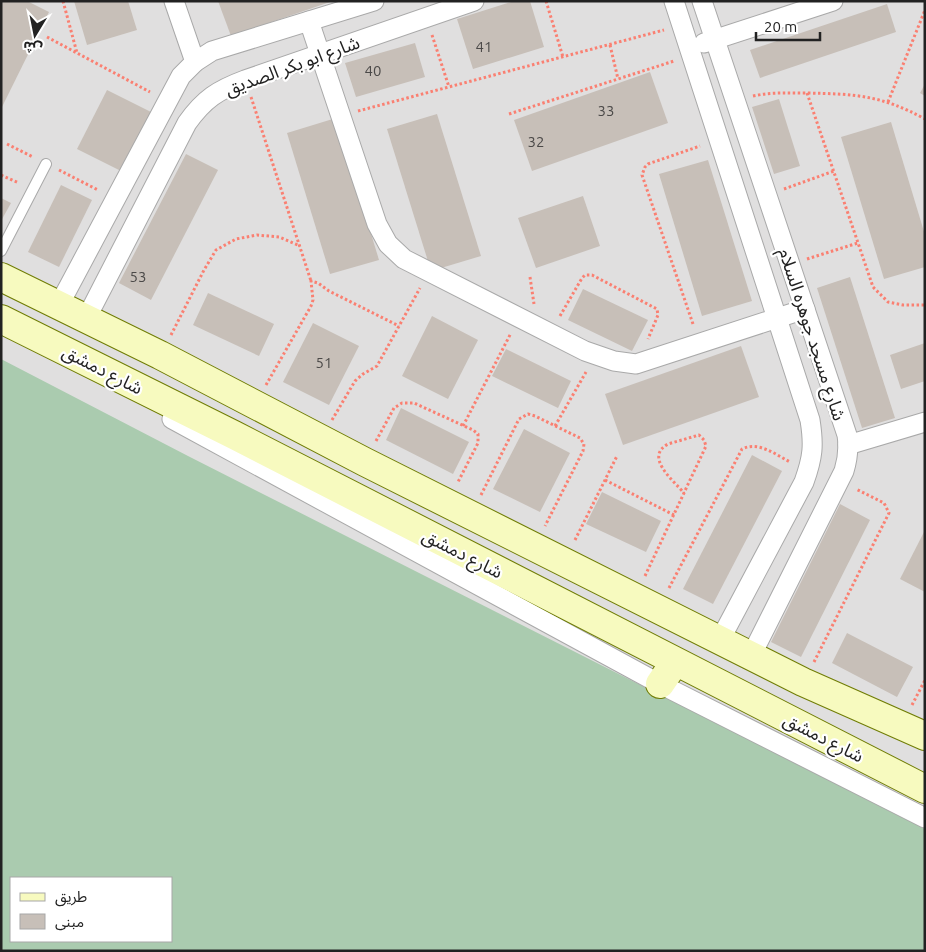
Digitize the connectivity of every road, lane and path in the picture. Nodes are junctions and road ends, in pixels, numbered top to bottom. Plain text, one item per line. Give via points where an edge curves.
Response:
1 (63, 1) edge
2 (174, 1) edge
3 (374, 1) edge
4 (474, 1) edge
5 (546, 1) edge
6 (674, 1) edge
7 (702, 1) edge
8 (833, 1) edge
9 (925, 10) edge
10 (427, 18) junction
11 (309, 21) junction
12 (682, 26) junction
13 (47, 37) dead end
14 (714, 40) junction
15 (610, 44) junction
16 (690, 52) junction
17 (77, 53) junction
18 (320, 54) junction
19 (563, 57) junction
20 (195, 62) junction
21 (618, 79) junction
22 (245, 80) junction
23 (449, 87) junction
24 (807, 93) junction
25 (734, 99) junction
26 (168, 102) junction
27 (888, 102) junction
28 (509, 114) dead end
29 (341, 116) junction
30 (925, 119) edge
31 (719, 140) junction
32 (8, 144) dead end
33 (46, 164) junction
34 (834, 171) junction
35 (767, 196) junction
36 (116, 199) junction
37 (858, 243) junction
38 (300, 246) junction
39 (1, 251) edge
40 (790, 264) junction
41 (429, 272) junction
42 (1, 277) edge
43 (311, 281) junction
44 (59, 305) junction
45 (925, 305) edge
46 (805, 309) junction
47 (519, 317) junction
48 (777, 318) junction
49 (86, 319) junction
50 (3, 320) edge
51 (399, 326) junction
52 (550, 333) junction
53 (700, 344) junction
54 (596, 354) junction
55 (160, 355) junction
56 (636, 364) junction
57 (255, 404) junction
58 (925, 422) edge
59 (463, 426) junction
60 (555, 426) junction
61 (322, 439) junction
62 (848, 445) junction
63 (616, 456) dead end
64 (365, 462) junction
65 (808, 471) junction
66 (605, 480) junction
67 (839, 481) junction
68 (684, 492) junction
69 (447, 502) junction
70 (471, 515) junction
71 (674, 515) junction
72 (534, 546) junction
73 (564, 561) junction
74 (647, 602) junction
75 (720, 640) junction
76 (751, 656) junction
77 (668, 673) junction
78 (803, 682) junction
79 (925, 736) edge
80 (925, 790) edge
81 (925, 818) edge

1 - 17 path
2 - 20 street
3 - 11 street, شارع ابو بكر الصديق
4 - 10 street, شارع ابو بكر الصديق
5 - 19 path
6 - 12 street, شارع مسجد جوهره السلام
7 - 14 street, شارع مسجد جوهره السلام
8 - 14 street
9 - 27 path
10 - 18 street, شارع ابو بكر الصديق
10 - 23 path
11 - 18 street
11 - 20 street, شارع ابو بكر الصديق via 212,51
12 - 15 path
12 - 16 street, شارع مسجد جوهره السلام
13 - 17 path
14 - 16 street
14 - 25 street, شارع مسجد جوهره السلام
15 - 19 path
15 - 21 path
16 - 21 path
16 - 31 street, شارع مسجد جوهره السلام
17 - 26 path
18 - 22 street, شارع ابو بكر الصديق
18 - 29 street
19 - 23 path
20 - 26 street, شارع ابو بكر الصديق via 181,76
21 - 28 path
22 - 38 path
22 - 49 street, شارع ابو بكر الصديق via 213,94 187,123
23 - 29 path
24 - 25 path via 770,92
24 - 27 path via 847,93
24 - 34 path
25 - 35 street, شارع مسجد جوهره السلام
26 - 36 street, شارع ابو بكر الصديق
27 - 30 path
29 - 41 street via 377,224 388,244 404,259
31 - 48 street, شارع مسجد جوهره السلام
31 - 53 path via 648,164 642,175
32 - 33 path
33 - 36 path
33 - 39 lane
34 - 35 path
34 - 37 path
35 - 40 street, شارع مسجد جوهره السلام
36 - 44 street, شارع ابو بكر الصديق
37 - 40 path
37 - 45 path via 873,287 888,302
38 - 43 path
38 - 55 path via 280,237 257,235 236,239 216,250
40 - 46 street, شارع مسجد جوهره السلام
41 - 47 street
41 - 51 path
42 - 44 street, شارع دمشق
43 - 51 path
43 - 57 path via 311,306
44 - 49 street, شارع دمشق
46 - 48 street
46 - 62 street, شارع مسجد جوهره السلام
47 - 52 street
47 - 59 path
48 - 53 street
48 - 65 street, شارع مسجد جوهره السلام via 810,420 813,441
49 - 55 street, شارع دمشق
50 - 77 street, شارع دمشق via 225,431
51 - 61 path via 377,366 363,374 349,389
52 - 54 street
52 - 56 path via 582,278 592,275 657,309 658,315
53 - 56 street
54 - 56 street via 614,362
54 - 60 path
55 - 57 street, شارع دمشق
57 - 61 street, شارع دمشق
58 - 62 street
59 - 64 path via 414,404 402,403 394,408
59 - 69 path via 476,432 479,440
60 - 70 path via 531,414 522,417
60 - 72 path via 580,438 584,447
61 - 64 street, شارع دمشق
62 - 67 street, شارع مسجد جوهره السلام
63 - 66 path
64 - 69 street, شارع دمشق
65 - 74 path via 760,447 748,446 742,450
65 - 75 street, شارع مسجد جوهره السلام
66 - 71 path
66 - 73 path
67 - 76 street, شارع مسجد جوهره السلام
67 - 78 path via 884,503 889,514
68 - 68 path via 706,446 699,435 668,444 660,450 660,465
68 - 71 path
69 - 70 street, شارع دمشق
70 - 72 street, شارع دمشق
71 - 74 path
72 - 73 street, شارع دمشق
73 - 74 street, شارع دمشق
74 - 75 street, شارع دمشق
75 - 76 street, شارع دمشق
76 - 78 street, شارع دمشق
77 - 80 street, شارع دمشق via 723,685
77 - 81 street
78 - 79 street, شارع دمشق

